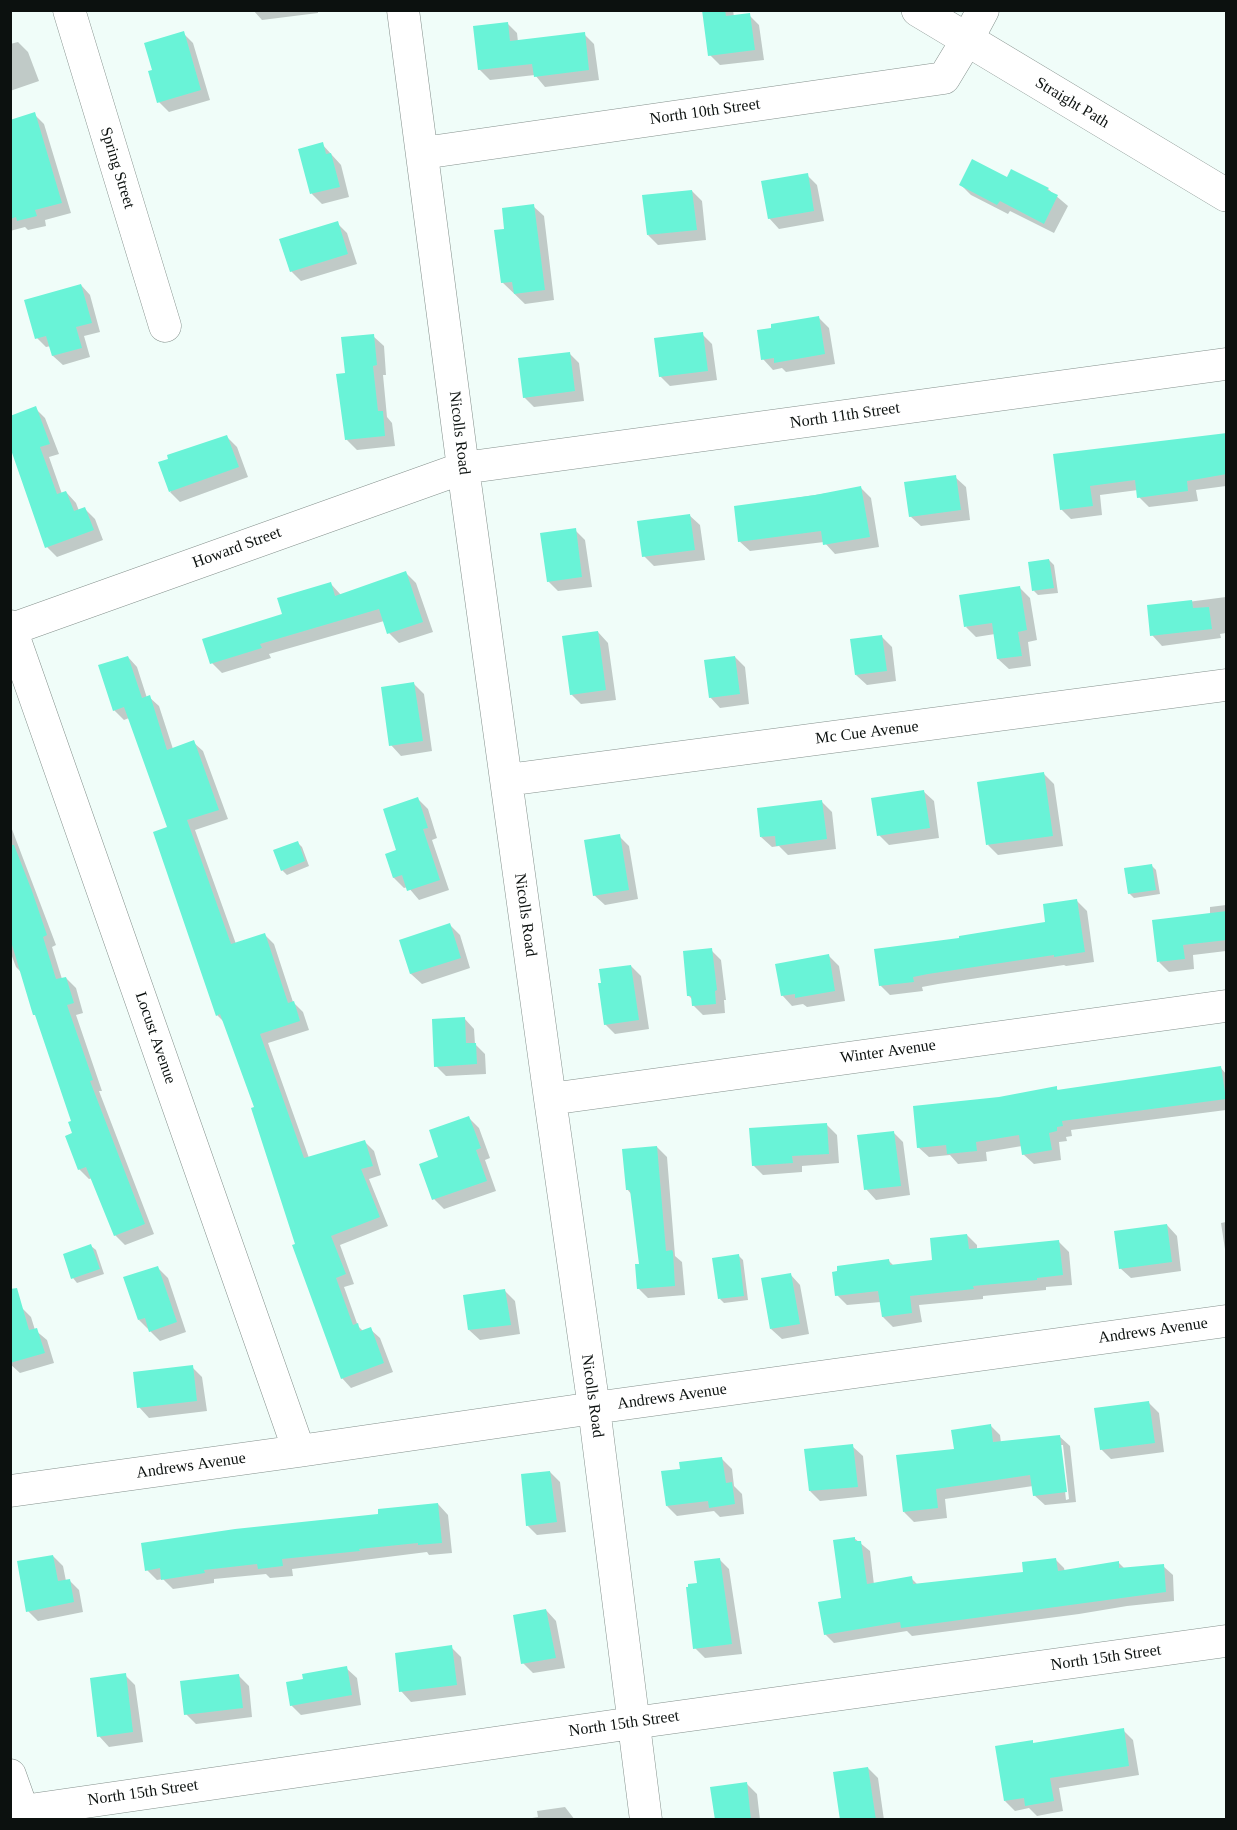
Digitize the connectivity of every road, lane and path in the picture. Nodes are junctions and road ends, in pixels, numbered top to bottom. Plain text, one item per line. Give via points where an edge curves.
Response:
1 (69, 10) edge
2 (403, 10) edge
3 (918, 10) edge
4 (983, 10) edge
5 (967, 40) junction
6 (423, 153) junction
7 (1227, 195) edge
8 (165, 326) dead end
9 (1227, 364) edge
10 (463, 468) junction
11 (11, 627) edge
12 (1227, 686) edge
13 (507, 780) junction
14 (1227, 1006) edge
15 (550, 1099) junction
16 (1227, 1321) edge
17 (594, 1407) junction
18 (299, 1451) junction
19 (10, 1491) edge
20 (1227, 1641) edge
21 (633, 1723) junction
22 (10, 1775) edge
23 (25, 1815) edge
24 (646, 1820) edge

1 - 8 street, Spring Street
2 - 6 street, Nicolls Road
3 - 5 main road, Straight Path
4 - 5 street
5 - 6 street, North 10th Street via 944,78
5 - 7 main road, Straight Path
6 - 10 street, Nicolls Road
9 - 10 street, North 11th Street
10 - 11 street, Howard Street
10 - 13 street, Nicolls Road
11 - 18 street, Locust Avenue
12 - 13 street, Mc Cue Avenue
13 - 15 street, Nicolls Road
14 - 15 street, Winter Avenue
15 - 17 street, Nicolls Road
16 - 17 street, Andrews Avenue
17 - 18 street, Andrews Avenue
17 - 21 street, Nicolls Road
18 - 19 street, Andrews Avenue
20 - 21 street, North 15th Street
21 - 23 street, North 15th Street
21 - 24 street, Nicolls Road
22 - 23 street

